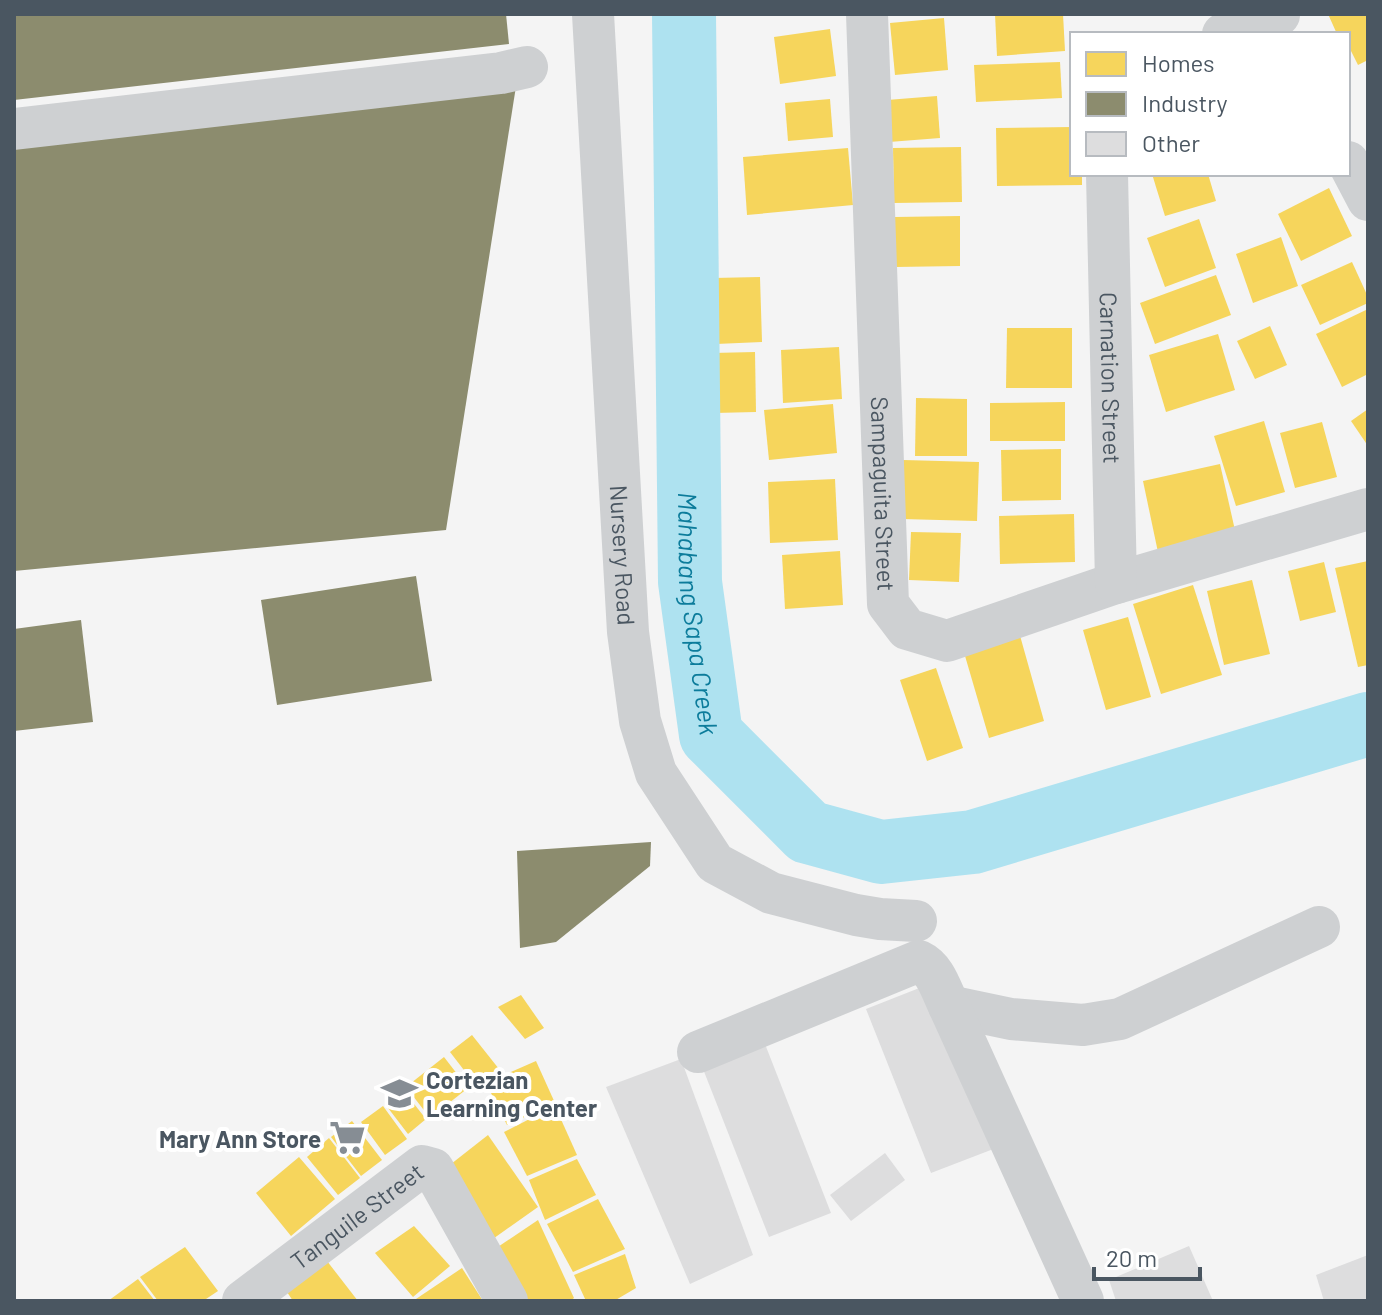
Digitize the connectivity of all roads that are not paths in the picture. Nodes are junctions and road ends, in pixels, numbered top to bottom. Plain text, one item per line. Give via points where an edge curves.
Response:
1 (593, 14) edge
2 (867, 14) edge
3 (1279, 14) edge
4 (1229, 32) edge
5 (527, 67) dead end
6 (14, 129) edge
7 (1368, 135) edge
8 (1350, 147) edge
9 (1350, 166) edge
10 (1107, 176) edge
11 (1368, 200) edge
12 (1368, 509) edge
13 (1116, 583) junction
14 (916, 921) dead end
15 (1319, 927) dead end
16 (949, 1006) junction
17 (698, 1052) dead end
18 (243, 1301) edge
19 (507, 1301) edge
20 (1083, 1301) edge

1 - 14 street, Nursery Road via 628,632 640,721 656,773 715,863 771,893 856,915
2 - 13 street, Sampaguita Street via 888,604 907,629 947,641
3 - 4 street
5 - 6 street
7 - 8 street
9 - 11 street
10 - 13 street, Carnation Street
12 - 13 street, Sampaguita Street
15 - 16 street via 1120,1019 1083,1025 1011,1019
16 - 17 street via 931,969 919,961
16 - 20 street
18 - 19 street, Tanguile Street via 422,1166 433,1169

